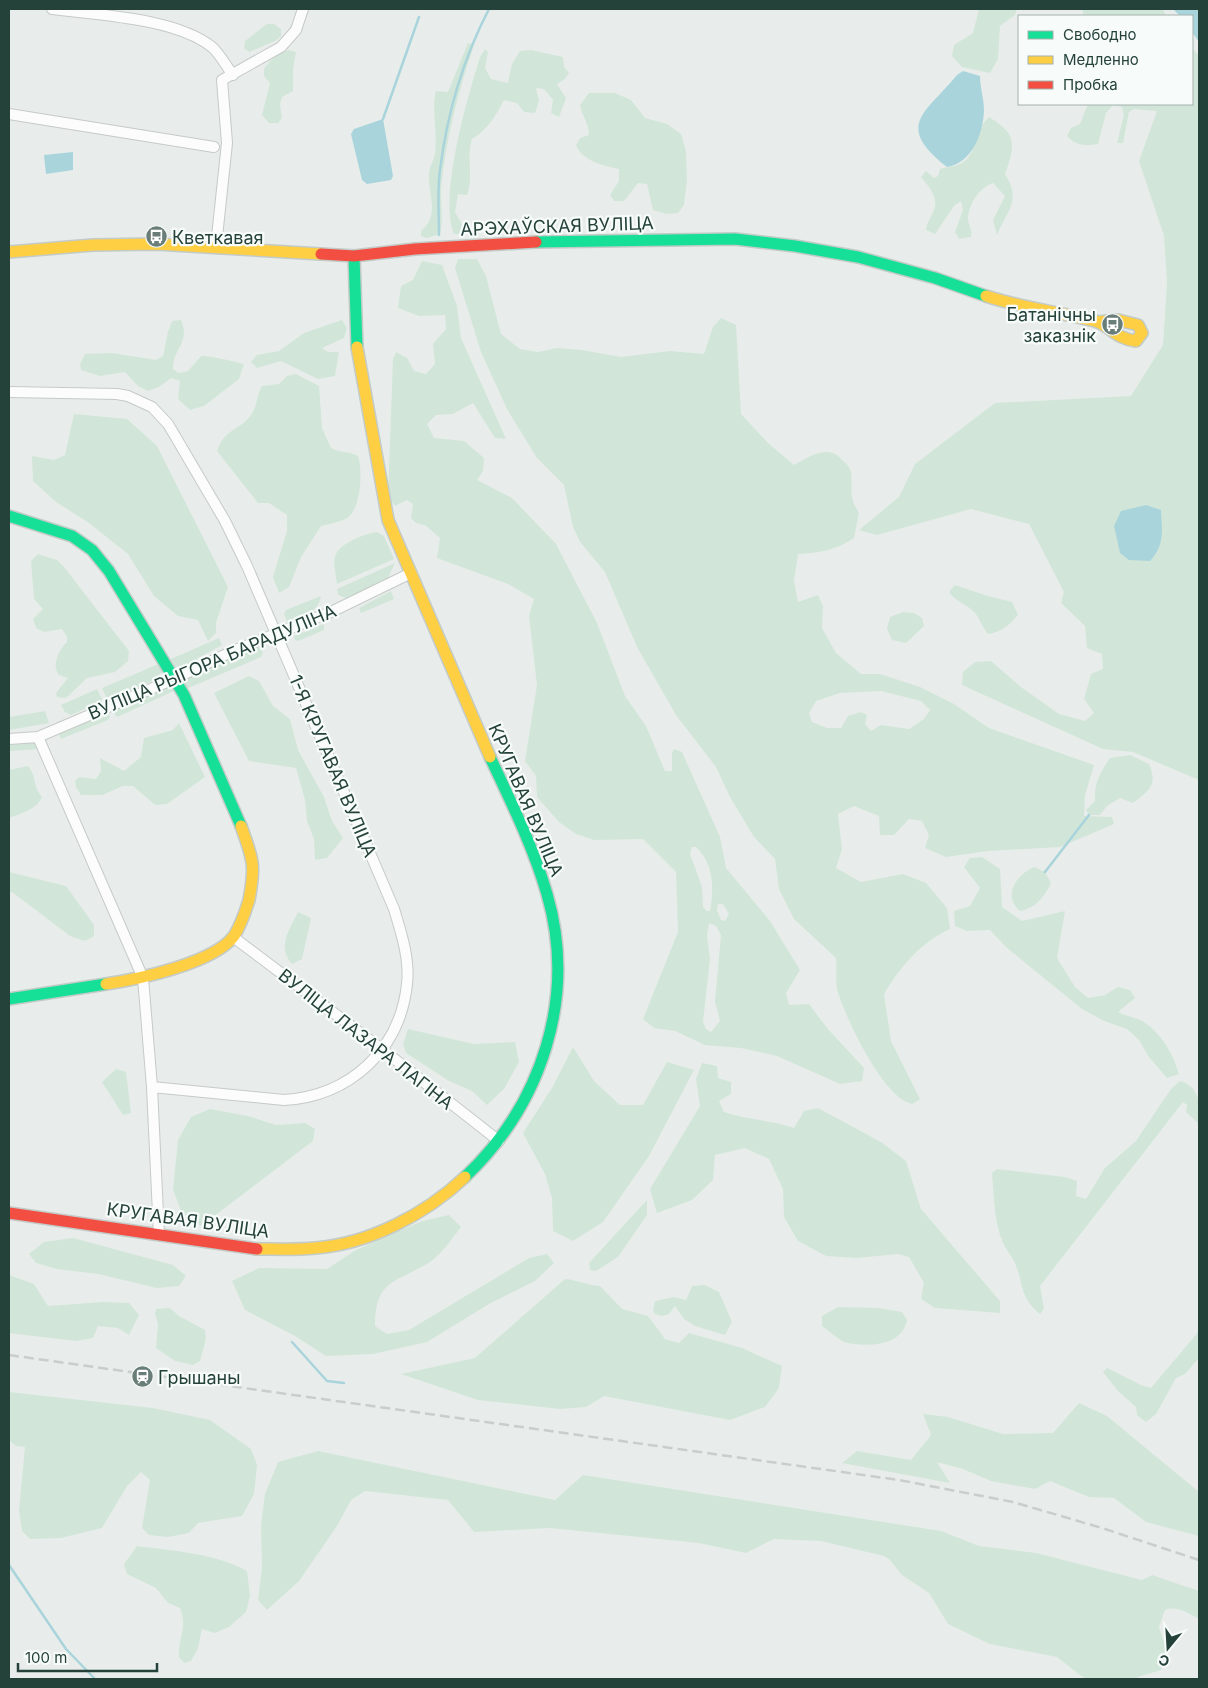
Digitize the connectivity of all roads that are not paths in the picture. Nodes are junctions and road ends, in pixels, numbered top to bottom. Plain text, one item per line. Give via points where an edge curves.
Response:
1 (52, 9) edge
2 (303, 9) edge
3 (233, 75) junction
4 (9, 114) edge
5 (214, 147) dead end
6 (216, 246) junction
7 (9, 252) edge
8 (354, 256) junction
9 (1098, 322) dead end
10 (9, 392) edge
11 (9, 516) edge
12 (411, 573) junction
13 (276, 633) junction
14 (174, 679) junction
15 (38, 737) junction
16 (9, 739) edge
17 (233, 937) junction
18 (142, 978) junction
19 (9, 1000) edge
20 (383, 1050) junction
21 (152, 1086) junction
22 (499, 1141) junction
23 (9, 1214) edge
24 (159, 1235) junction

1 - 3 street via 171,27 193,35 213,48
2 - 3 street via 296,30 281,47
3 - 6 street via 222,80 227,143
4 - 5 street
6 - 7 street, АРЭХАЎСКАЯ ВУЛІЦА via 134,244
6 - 8 street, АРЭХАЎСКАЯ ВУЛІЦА
8 - 9 street, АРЭХАЎСКАЯ ВУЛІЦА via 488,244 735,239 858,257 935,278 1011,304
8 - 12 street, КРУГАВАЯ ВУЛІЦА via 357,350 388,520
10 - 13 street, 1-Я КРУГАВАЯ ВУЛІЦА via 117,394 152,407 168,424 225,521
11 - 14 street via 72,536 92,550 109,571
12 - 13 street, ВУЛІЦА РЫГОРА БАРАДУЛІНА via 331,612
12 - 22 street, КРУГАВАЯ ВУЛІЦА via 477,729 523,827 547,894 556,939 557,998 552,1025 536,1078
13 - 14 street, ВУЛІЦА РЫГОРА БАРАДУЛІНА
13 - 20 street, 1-Я КРУГАВАЯ ВУЛІЦА via 400,928 408,984 401,1012
14 - 15 street, ВУЛІЦА РЫГОРА БАРАДУЛІНА
14 - 17 street via 241,826 252,864 245,914
15 - 16 street, ВУЛІЦА РЫГОРА БАРАДУЛІНА
15 - 18 street
17 - 18 street via 202,958
17 - 20 street, ВУЛІЦА ЛАЗАРА ЛАГІНА
18 - 19 street
18 - 21 street
20 - 21 street, 1-Я КРУГАВАЯ ВУЛІЦА via 348,1081 323,1094 304,1099 265,1100
20 - 22 street, ВУЛІЦА ЛАЗАРА ЛАГІНА
21 - 24 street
22 - 24 street, КРУГАВАЯ ВУЛІЦА via 462,1180 432,1203 362,1239 316,1248 279,1250
23 - 24 street, КРУГАВАЯ ВУЛІЦА

